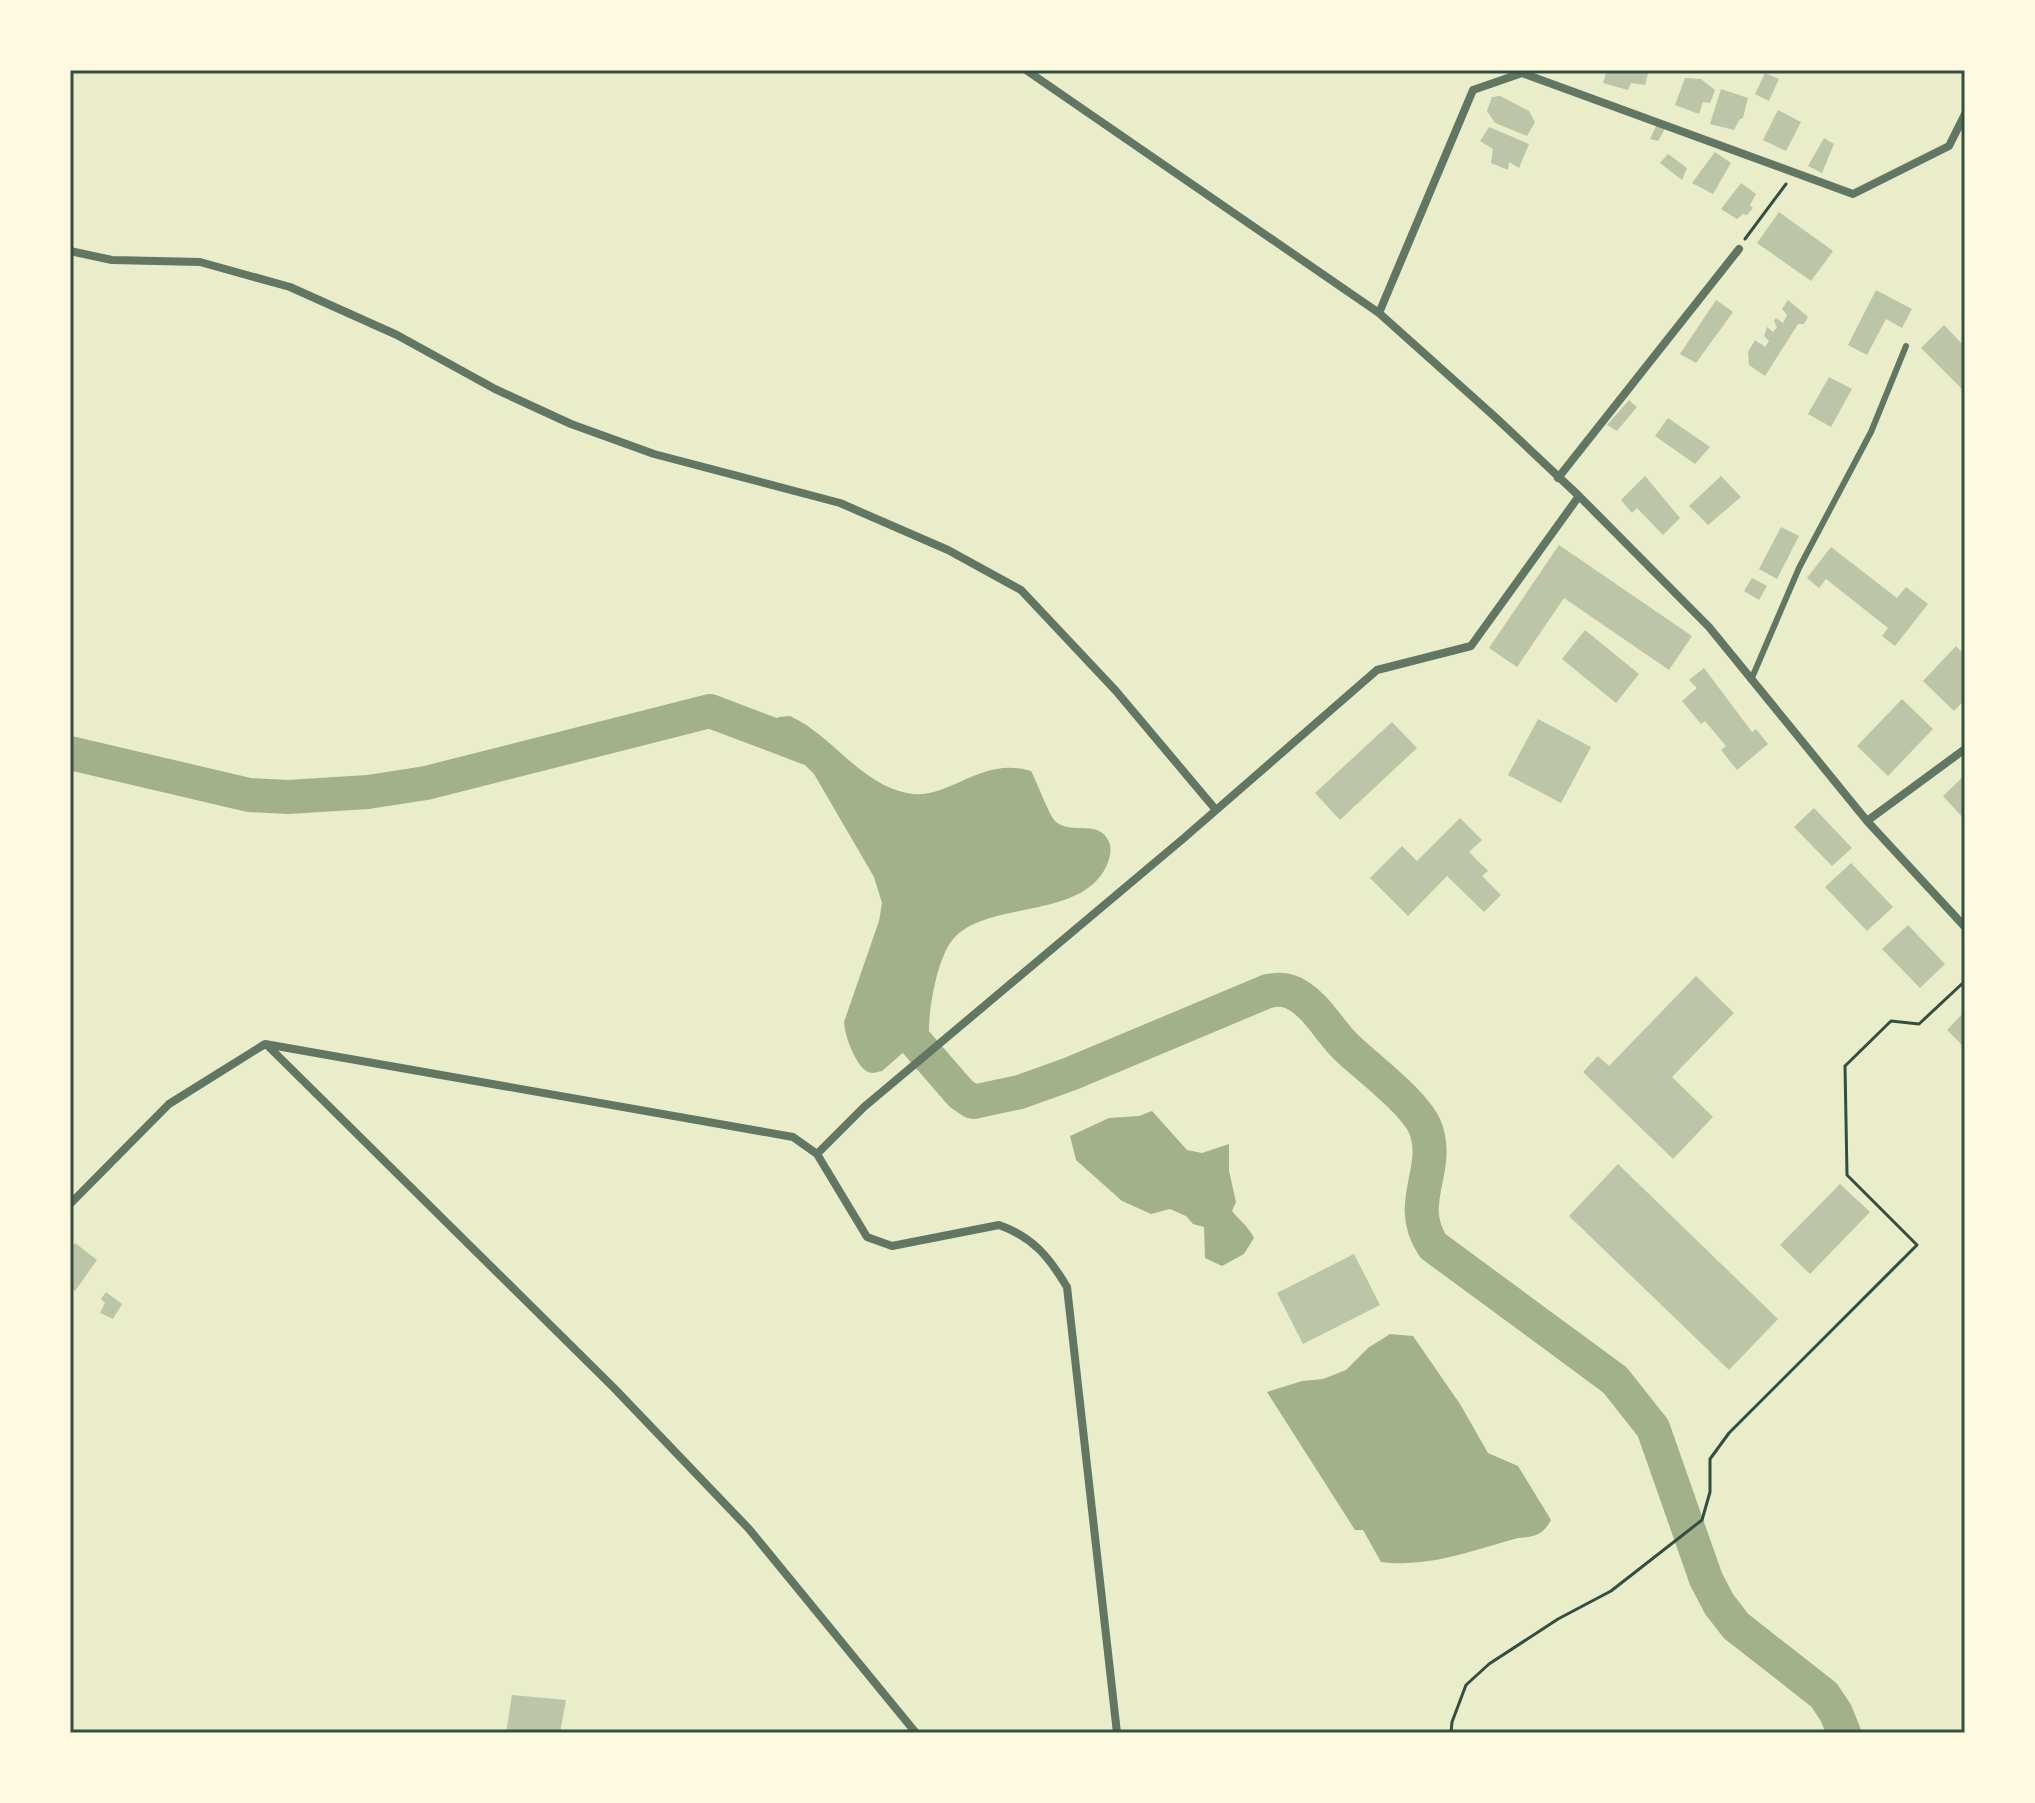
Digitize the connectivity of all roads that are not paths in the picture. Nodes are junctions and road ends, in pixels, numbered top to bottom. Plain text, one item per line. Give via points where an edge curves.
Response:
1 (1026, 70) edge
2 (1965, 114) edge
3 (1739, 249) road end
4 (70, 251) edge
5 (1379, 313) junction
6 (1906, 346) dead end
7 (1558, 478) junction
8 (1579, 496) junction
9 (1751, 680) junction
10 (1965, 749) edge
11 (1216, 810) junction
12 (1867, 821) junction
13 (1965, 927) edge
14 (265, 1044) junction
15 (817, 1154) junction
16 (70, 1204) edge
17 (916, 1733) edge
18 (1117, 1733) edge

1 - 5 street
2 - 5 street via 1949,146 1853,194 1522,73 1485,85 1473,90
3 - 7 street
4 - 11 street via 112,260 200,262 290,287 571,424 654,454 840,503 948,550 1021,590 1116,691
5 - 7 street
6 - 9 lane via 1871,432 1799,568
7 - 8 street
8 - 9 street via 1709,627
8 - 11 street via 1471,646 1377,670
9 - 12 street
10 - 12 street
11 - 15 street via 864,1107
12 - 13 street
14 - 15 street via 793,1137
14 - 16 street via 169,1104
14 - 17 street via 614,1388 749,1529
15 - 18 street via 867,1237 892,1246 999,1225 1016,1231 1049,1257 1067,1287

